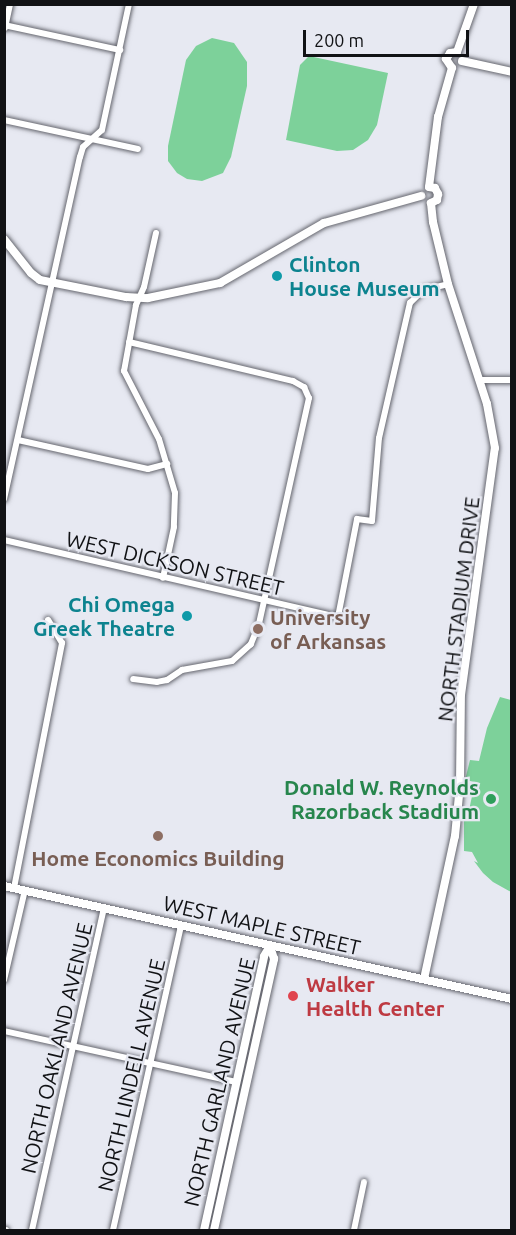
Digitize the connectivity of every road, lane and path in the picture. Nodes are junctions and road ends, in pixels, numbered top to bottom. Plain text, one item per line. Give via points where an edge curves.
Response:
1 (10, 4) edge
2 (129, 4) edge
3 (474, 4) edge
4 (5, 26) edge
5 (120, 50) junction
6 (457, 52) junction
7 (462, 61) junction
8 (452, 68) junction
9 (512, 72) edge
10 (4, 120) edge
11 (93, 140) junction
12 (138, 149) dead end
13 (429, 187) junction
14 (421, 196) junction
15 (431, 203) junction
16 (156, 233) dead end
17 (4, 239) edge
18 (52, 283) junction
19 (448, 284) junction
20 (139, 299) junction
21 (129, 342) junction
22 (479, 380) junction
23 (512, 381) edge
24 (18, 440) junction
25 (167, 464) junction
26 (4, 499) edge
27 (4, 540) edge
28 (163, 578) junction
29 (264, 600) junction
30 (48, 620) dead end
31 (133, 679) dead end
32 (4, 886) edge
33 (14, 888) junction
34 (25, 890) junction
35 (104, 908) junction
36 (181, 926) junction
37 (270, 946) junction
38 (424, 979) junction
39 (4, 980) edge
40 (512, 999) edge
41 (4, 1031) edge
42 (73, 1046) junction
43 (151, 1064) junction
44 (235, 1082) junction
45 (364, 1182) dead end
46 (32, 1230) edge
47 (113, 1230) edge
48 (204, 1230) edge
49 (214, 1230) edge
50 (354, 1230) edge

1 - 4 street
2 - 5 street
3 - 6 street
4 - 5 street
5 - 11 street via 102,130
6 - 7 street
6 - 8 street via 446,59
7 - 8 street
7 - 9 street
8 - 13 street via 438,117
10 - 11 street
11 - 12 street
11 - 18 street via 83,147 80,157
13 - 14 street
13 - 15 street via 438,194
14 - 15 street
14 - 20 street via 324,223 220,283
15 - 19 street, NORTH STADIUM DRIVE
16 - 20 street
17 - 18 street via 31,273
18 - 20 street
18 - 24 street
19 - 22 street, NORTH STADIUM DRIVE
19 - 29 street, WEST DICKSON STREET via 418,292 410,303 379,438 372,521 357,519 338,617
20 - 21 street
21 - 25 street via 124,371 149,416
21 - 29 street via 298,383 306,390 309,403
22 - 23 street
22 - 38 street, NORTH STADIUM DRIVE via 492,429 494,466 461,695 455,836
24 - 25 street via 148,469
24 - 26 street
25 - 28 street via 176,507
27 - 28 street, WEST DICKSON STREET
28 - 29 street, WEST DICKSON STREET
29 - 31 street via 251,644 232,661 182,670 157,682
30 - 33 street via 62,643
32 - 33 street, WEST MAPLE STREET
33 - 34 street, WEST MAPLE STREET
34 - 35 street, WEST MAPLE STREET
34 - 39 street
35 - 36 street, WEST MAPLE STREET
35 - 42 street, NORTH OAKLAND AVENUE
36 - 37 street, WEST MAPLE STREET
36 - 43 street, NORTH LINDELL AVENUE
37 - 38 street, WEST MAPLE STREET
37 - 44 street, NORTH GARLAND AVENUE via 264,956
37 - 49 street, NORTH GARLAND AVENUE via 274,959
38 - 40 street, WEST MAPLE STREET
41 - 42 street
42 - 43 street
42 - 46 street, NORTH OAKLAND AVENUE
43 - 44 street
43 - 47 street, NORTH LINDELL AVENUE
44 - 48 street, NORTH GARLAND AVENUE
45 - 50 street

